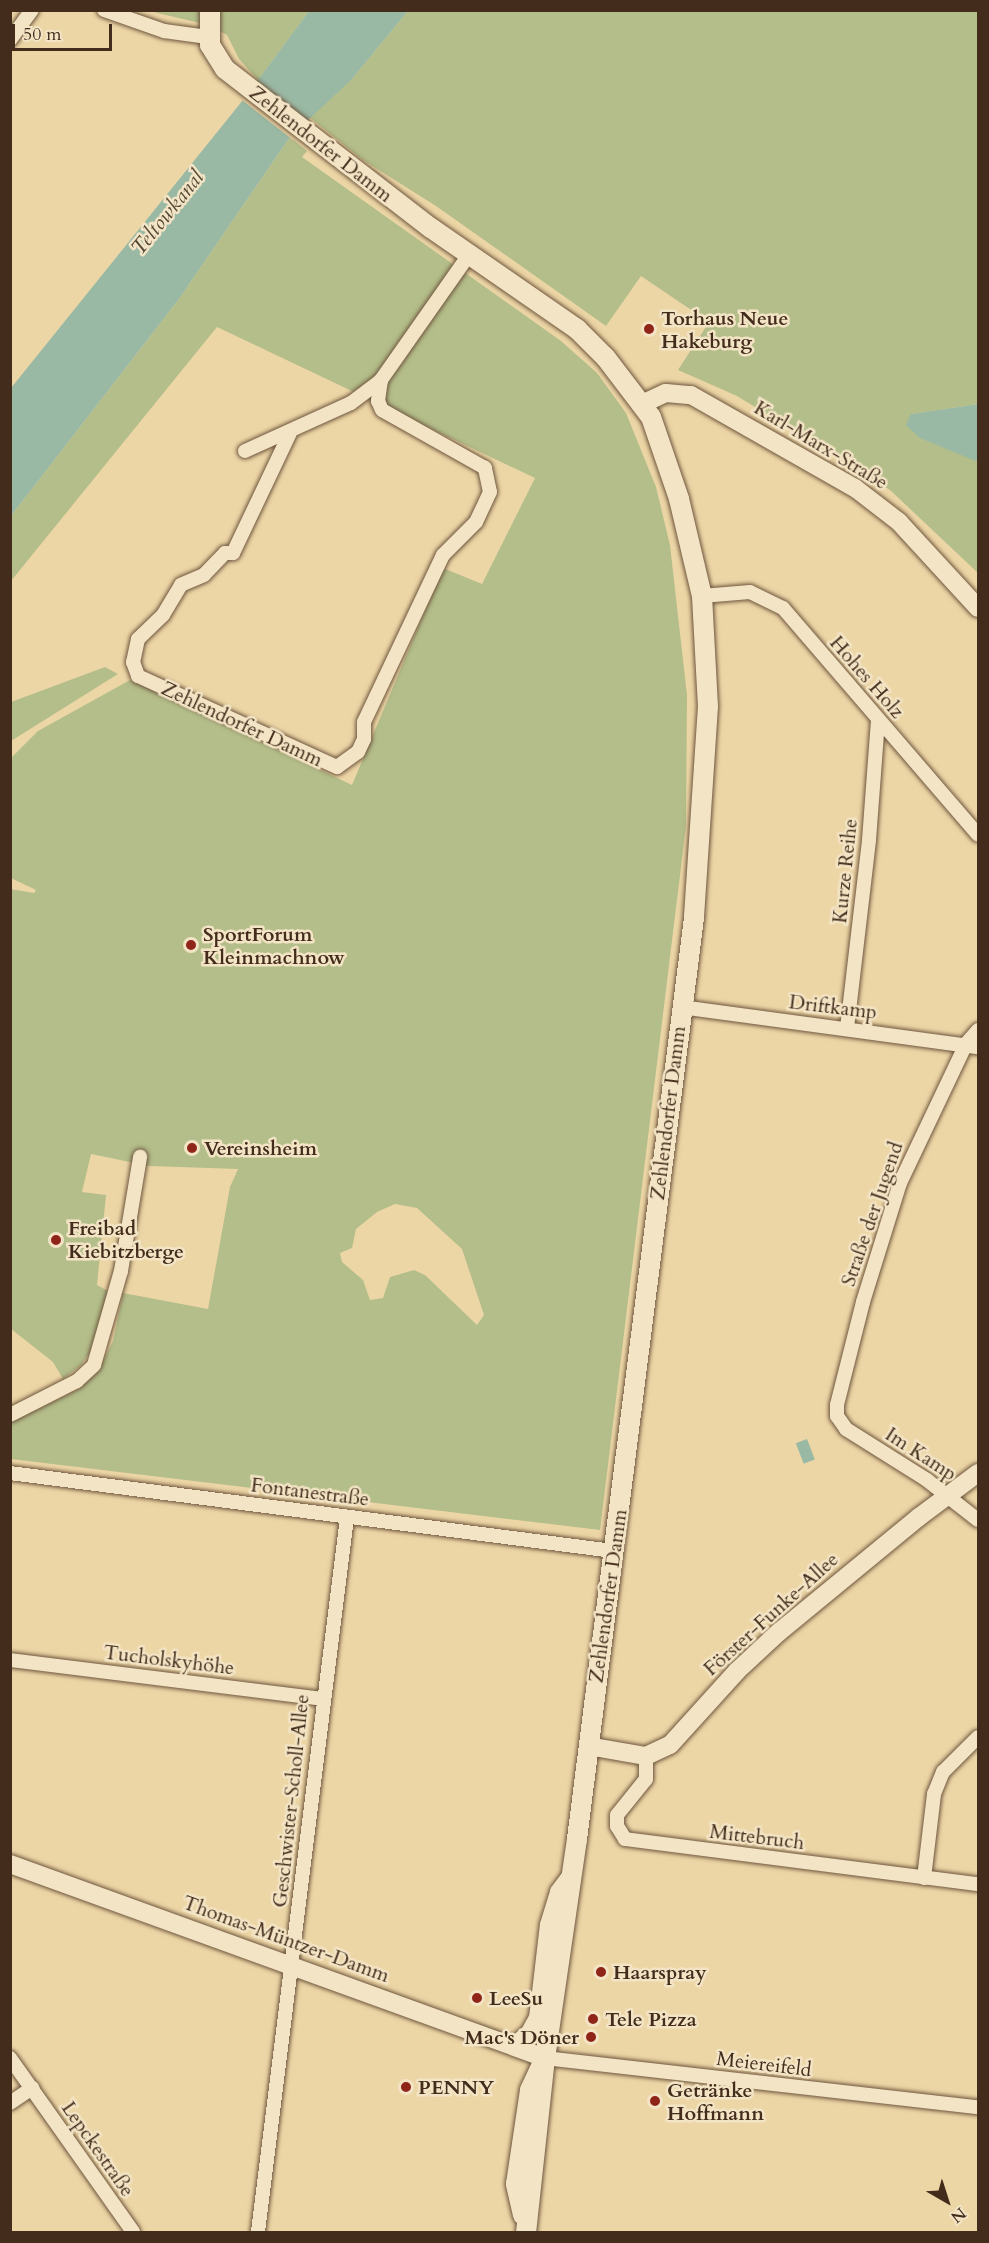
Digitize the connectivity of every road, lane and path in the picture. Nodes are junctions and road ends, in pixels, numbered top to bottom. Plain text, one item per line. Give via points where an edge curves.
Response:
1 (32, 10) edge
2 (104, 10) edge
3 (210, 10) edge
4 (208, 37) junction
5 (10, 40) edge
6 (469, 255) junction
7 (381, 380) junction
8 (642, 404) junction
9 (290, 433) junction
10 (245, 451) dead end
11 (702, 596) junction
12 (978, 608) edge
13 (878, 719) junction
14 (978, 835) edge
15 (681, 1007) junction
16 (847, 1028) junction
17 (978, 1030) edge
18 (972, 1046) edge
19 (140, 1157) dead end
20 (10, 1415) edge
21 (840, 1424) joint
22 (10, 1473) edge
23 (978, 1473) edge
24 (947, 1494) junction
25 (347, 1517) junction
26 (978, 1520) edge
27 (609, 1550) junction
28 (10, 1660) edge
29 (322, 1699) junction
30 (978, 1737) edge
31 (588, 1746) junction
32 (646, 1756) junction
33 (10, 1864) edge
34 (572, 1875) junction
35 (924, 1878) junction
36 (978, 1884) edge
37 (293, 1965) junction
38 (514, 2046) junction
39 (10, 2058) edge
40 (545, 2058) junction
41 (32, 2088) junction
42 (10, 2103) edge
43 (978, 2107) edge
44 (526, 2231) edge
45 (133, 2232) edge
46 (258, 2232) edge

1 - 5 street
2 - 4 street via 164,31
3 - 4 main road
4 - 6 main road, Zehlendorfer Damm via 215,58 239,80
6 - 7 street
6 - 8 main road, Zehlendorfer Damm via 577,328
7 - 9 street via 351,403
7 - 9 street, Zehlendorfer Damm via 378,400 382,410 485,468 490,492 476,522 443,555 364,722 364,739 351,760 337,767 138,676 133,662 138,639 163,615 181,585 204,575 225,553 233,553
8 - 11 main road, Zehlendorfer Damm via 651,417 679,499
8 - 12 street, Karl-Marx-Straße via 666,393 691,395 855,488 899,522
9 - 10 street
11 - 13 street, Hohes Holz via 750,592 771,600
11 - 15 main road, Zehlendorfer Damm via 708,706 704,819
13 - 14 street, Hohes Holz
13 - 16 street, Kurze Reihe via 869,840
15 - 16 street, Driftkamp
15 - 27 main road, Zehlendorfer Damm
16 - 18 street, Driftkamp
17 - 18 street, Straße der Jugend
18 - 21 street, Straße der Jugend via 900,1183 840,1393
19 - 20 street via 121,1271 93,1365 77,1381
21 - 24 street, Im Kamp
22 - 25 street, Fontanestraße
23 - 24 street, Förster-Funke-Allee
24 - 26 street, Im Kamp
24 - 32 street, Förster-Funke-Allee via 779,1632 737,1671 670,1745
25 - 27 street, Fontanestraße
25 - 29 street, Geschwister-Scholl-Allee
27 - 31 main road, Zehlendorfer Damm
28 - 29 street, Tucholskyhöhe
29 - 37 street, Geschwister-Scholl-Allee
30 - 35 street via 943,1772 934,1794
31 - 32 street
31 - 34 main road, Zehlendorfer Damm
32 - 35 street, Mittebruch via 646,1779 617,1815 617,1826 625,1839
33 - 37 street, Thomas-Müntzer-Damm
34 - 38 street via 558,1892 549,1925 538,2018 529,2034
34 - 40 main road, Zehlendorfer Damm
35 - 36 street, Mittebruch
37 - 38 street, Thomas-Müntzer-Damm
37 - 46 street, Geschwister-Scholl-Allee
38 - 40 street, Thomas-Müntzer-Damm
39 - 41 street, Lepckestraße
40 - 43 street, Meiereifeld
40 - 44 main road, Zehlendorfer Damm
41 - 42 street
41 - 45 street, Lepckestraße

